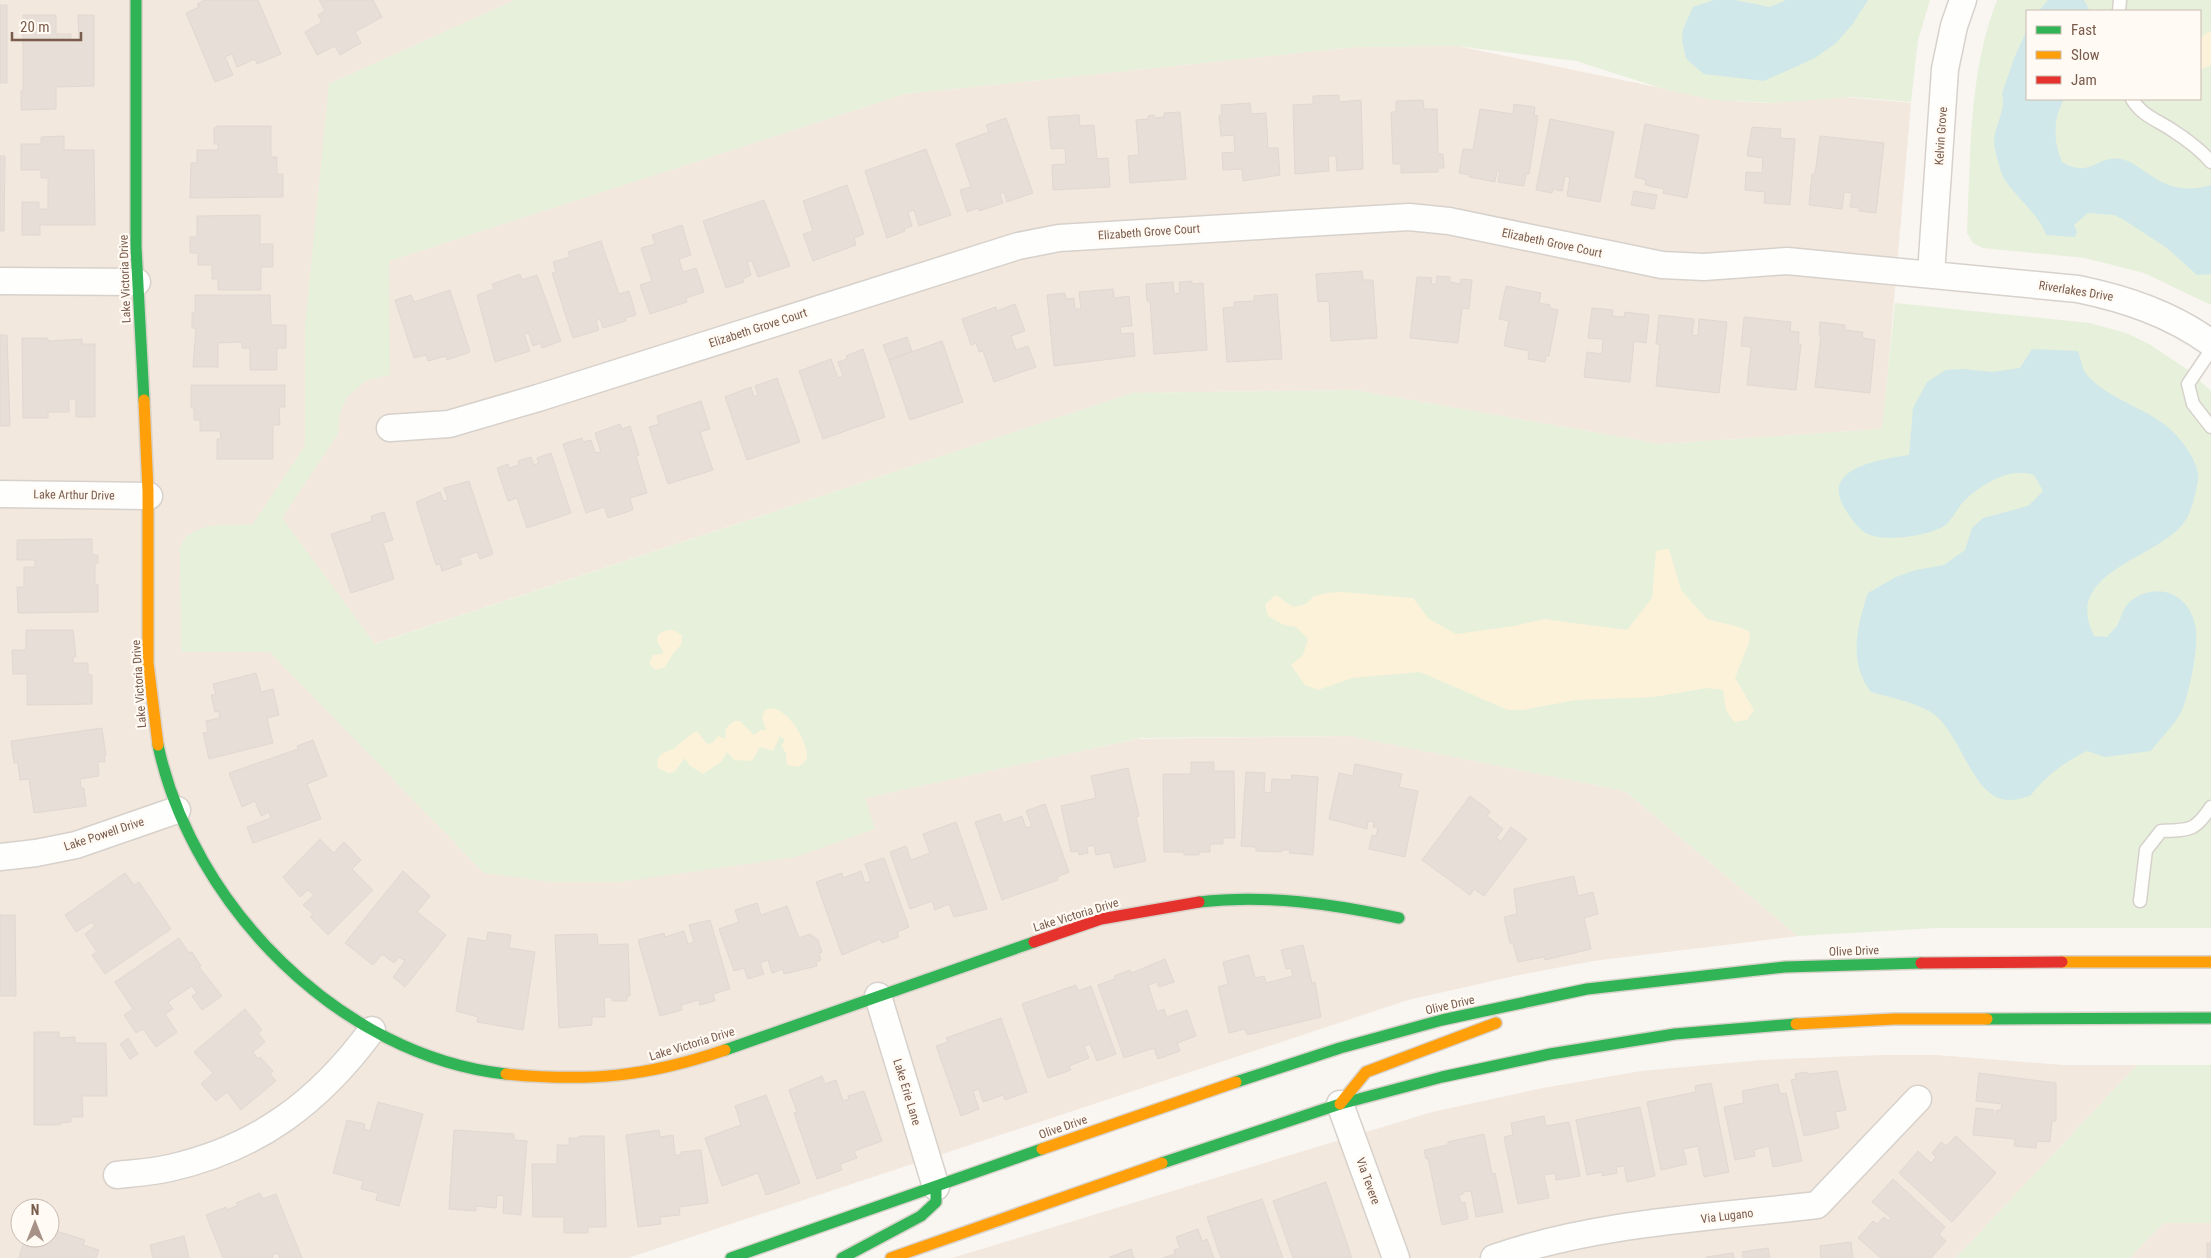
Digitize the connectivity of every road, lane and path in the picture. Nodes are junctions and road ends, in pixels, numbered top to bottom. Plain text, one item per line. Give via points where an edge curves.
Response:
1 (136, 0) edge
2 (1963, 0) edge
3 (2133, 100) edge
4 (2211, 162) edge
5 (1931, 274) junction
6 (0, 281) edge
7 (137, 282) junction
8 (2211, 342) edge
9 (2211, 350) edge
10 (2211, 427) edge
11 (390, 428) dead end
12 (0, 494) edge
13 (149, 496) junction
14 (2211, 807) edge
15 (177, 810) junction
16 (0, 857) edge
17 (2140, 901) dead end
18 (1399, 918) dead end
19 (2211, 962) edge
20 (1587, 990) junction
21 (878, 996) junction
22 (2211, 1018) edge
23 (372, 1030) junction
24 (1918, 1099) dead end
25 (1340, 1104) junction
26 (117, 1175) dead end
27 (936, 1187) junction
28 (731, 1258) edge
29 (842, 1258) edge
30 (891, 1258) edge
31 (1396, 1258) edge
32 (1494, 1258) edge

1 - 7 main road, Lake Victoria Drive
2 - 5 street, Kelvin Grove via 1945,69
3 - 4 lane via 2145,115 2201,150
5 - 8 street, Riverlakes Drive via 2078,289 2118,298 2156,311
5 - 11 street, Elizabeth Grove Court via 1787,261 1704,267 1662,265 1449,221 1409,217 1059,238 1004,250 458,421
6 - 7 street
7 - 13 main road, Lake Victoria Drive
9 - 10 lane via 2188,384 2193,404
12 - 13 street, Lake Arthur Drive
13 - 15 main road, Lake Victoria Drive via 152,714 162,763
14 - 17 lane via 2199,824 2184,830 2161,831 2146,850
15 - 16 street, Lake Powell Drive via 76,845 36,854
15 - 23 main road, Lake Victoria Drive via 225,900 257,940 328,1004
18 - 21 main road, Lake Victoria Drive via 1319,903 1264,898 1154,907 1100,919
19 - 20 main road, Olive Drive via 1895,963 1785,967
20 - 25 main road via 1366,1072
20 - 27 main road, Olive Drive via 1442,1020 1340,1048
21 - 23 main road, Lake Victoria Drive via 686,1063 643,1073 599,1078 555,1079 468,1067 426,1054
21 - 27 street, Lake Erie Lane
22 - 25 main road via 1895,1019 1675,1034 1550,1054 1442,1077
23 - 26 street via 319,1093 251,1140 211,1157 168,1169
24 - 32 street, Via Lugano via 1817,1206 1596,1231 1543,1242
25 - 30 main road
25 - 31 street, Via Tevere
27 - 28 main road, Olive Drive
27 - 29 main road via 936,1202 920,1216

